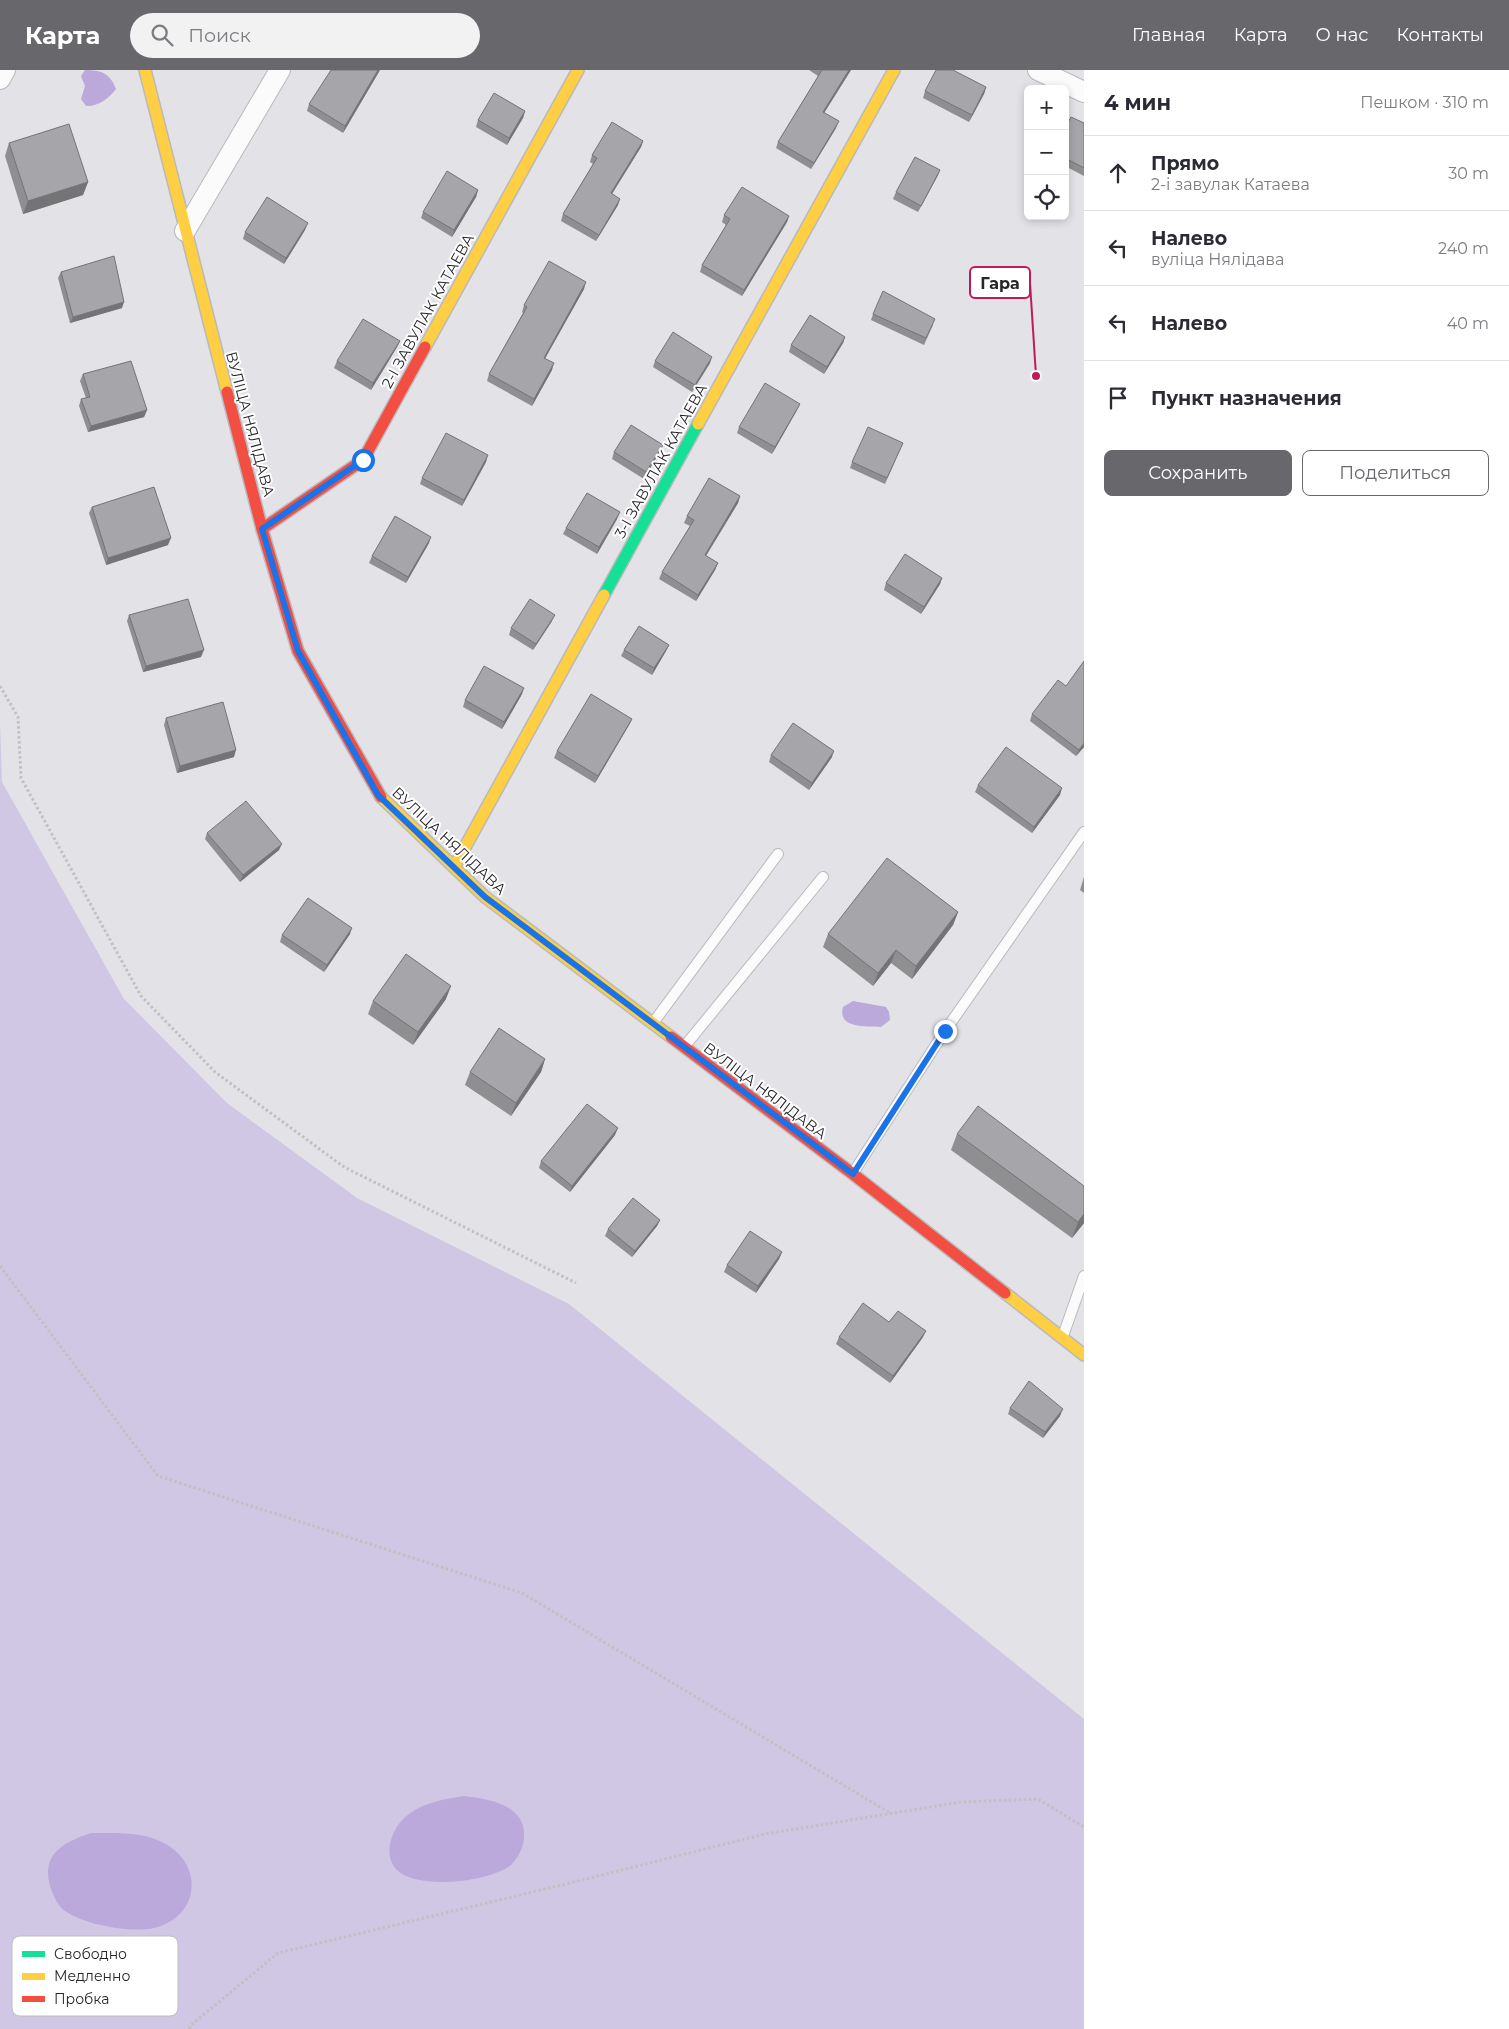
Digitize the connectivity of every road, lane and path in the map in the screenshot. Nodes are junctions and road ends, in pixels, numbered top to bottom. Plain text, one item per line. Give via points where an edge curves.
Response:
1 (5, 70) edge
2 (145, 70) edge
3 (280, 70) edge
4 (578, 70) edge
5 (894, 70) edge
6 (1038, 70) edge
7 (0, 78) edge
8 (1084, 92) edge
9 (185, 231) junction
10 (262, 529) junction
11 (0, 686) edge
12 (1084, 832) edge
13 (778, 854) dead end
14 (454, 867) junction
15 (823, 877) dead end
16 (652, 1024) junction
17 (684, 1048) junction
18 (853, 1174) junction
19 (0, 1266) edge
20 (1084, 1276) edge
21 (576, 1284) dead end
22 (1062, 1339) junction
23 (1084, 1355) edge
24 (890, 1813) junction
25 (1084, 1827) edge
26 (190, 2029) edge

1 - 7 street
2 - 9 street, ВУЛІЦА НЯЛІДАВА
3 - 9 street
4 - 10 street, 2-І ЗАВУЛАК КАТАЕВА via 363,460
5 - 14 street, 3-І ЗАВУЛАК КАТАЕВА
6 - 8 street
9 - 10 street, ВУЛІЦА НЯЛІДАВА
10 - 14 street, ВУЛІЦА НЯЛІДАВА via 298,651 373,787
11 - 21 path via 18,717 21,778 141,996 215,1072 344,1167
12 - 18 lane via 945,1031
13 - 16 lane
14 - 16 street, ВУЛІЦА НЯЛІДАВА via 485,897
15 - 17 lane
16 - 17 street, ВУЛІЦА НЯЛІДАВА
17 - 18 street, ВУЛІЦА НЯЛІДАВА
18 - 22 street, ВУЛІЦА НЯЛІДАВА
19 - 24 path via 158,1476 522,1592
20 - 22 lane
22 - 23 street, ВУЛІЦА НЯЛІДАВА
24 - 25 path via 961,1802 1038,1798
24 - 26 path via 765,1834 278,1953

